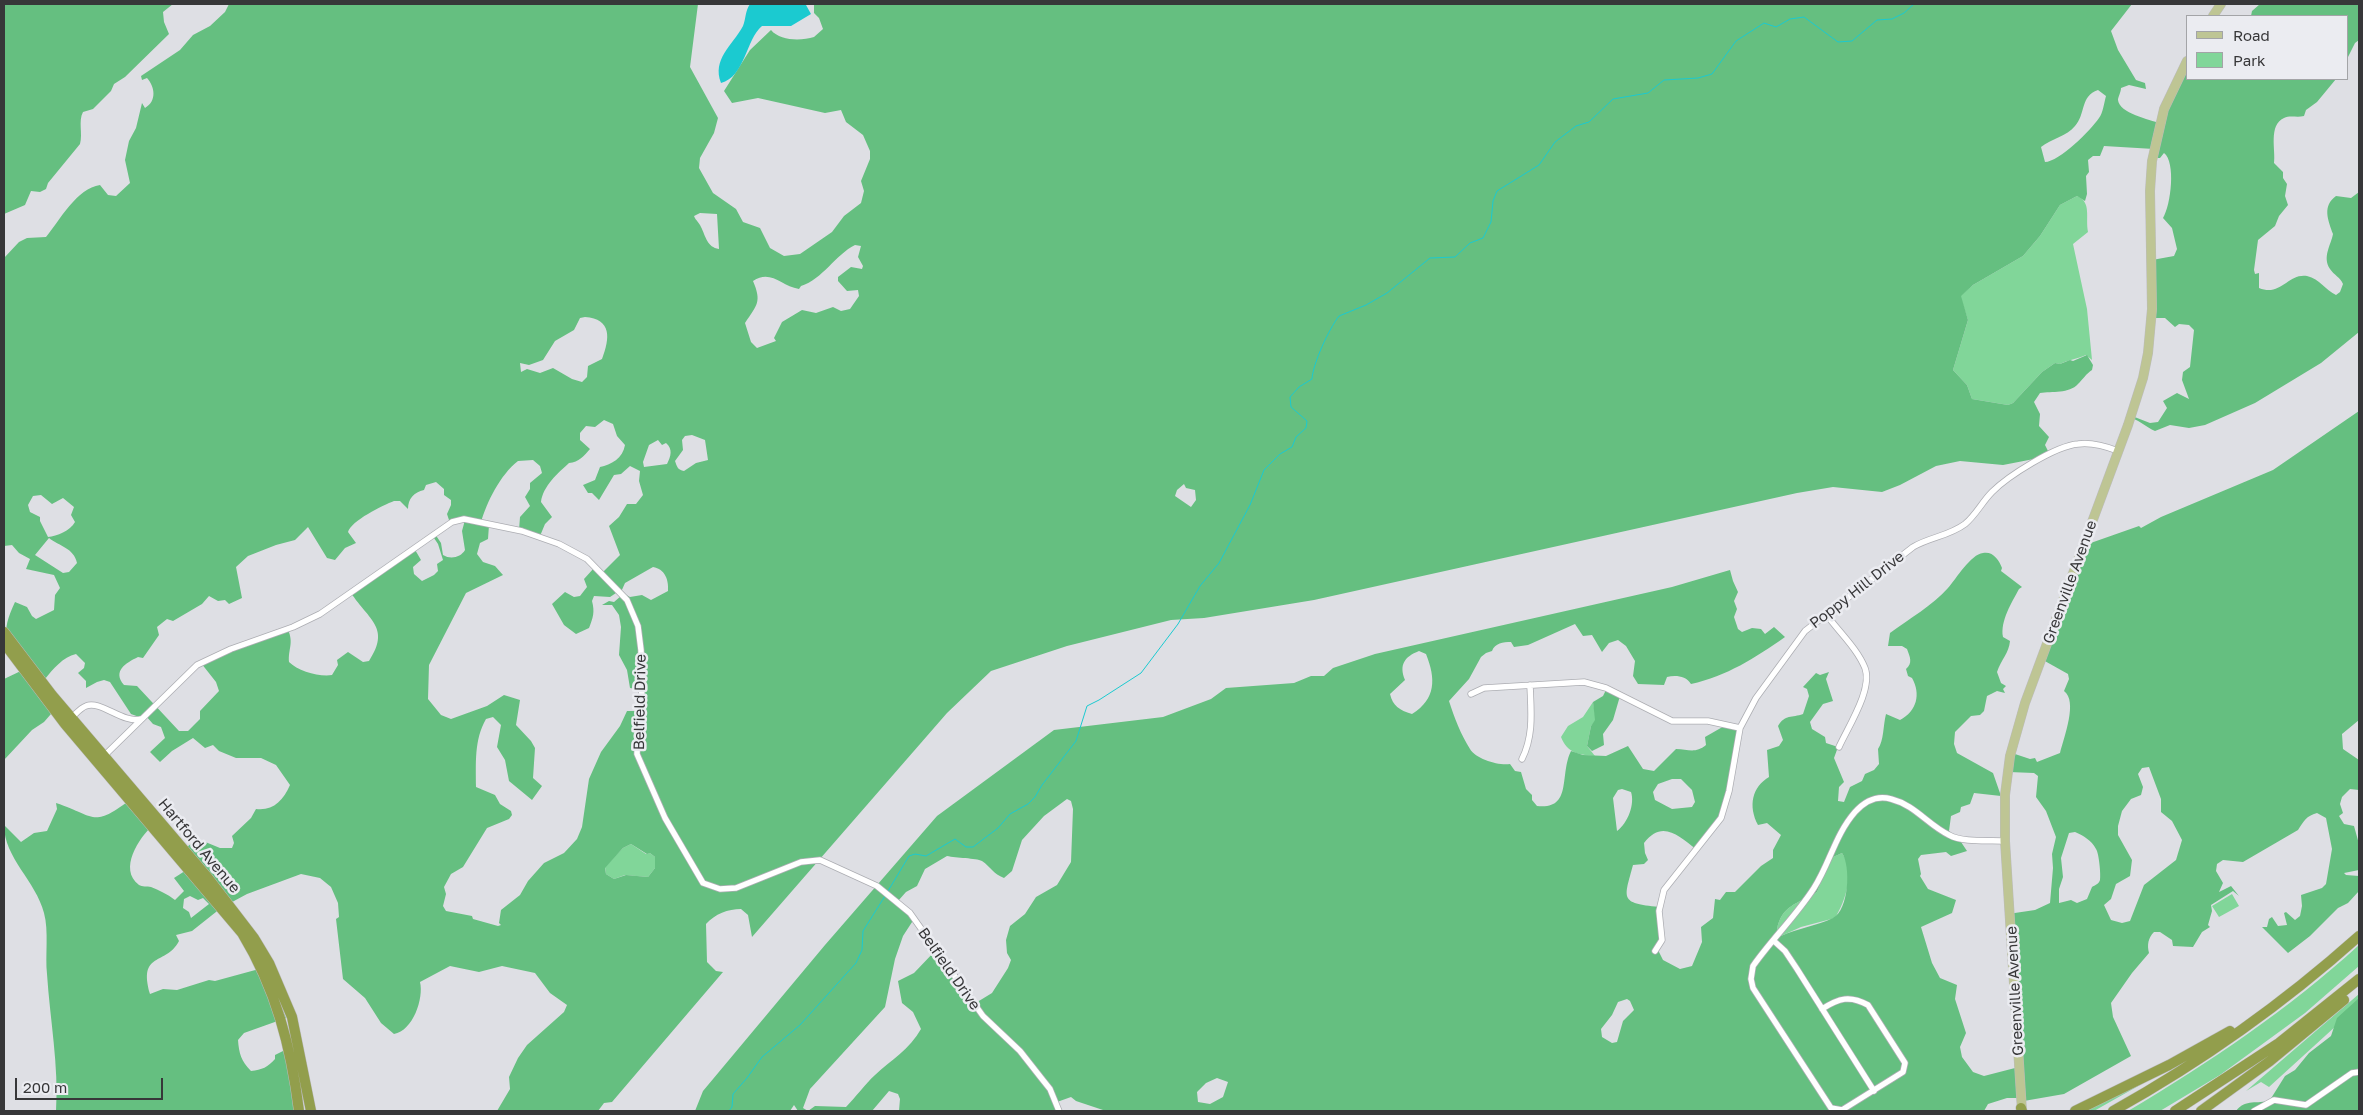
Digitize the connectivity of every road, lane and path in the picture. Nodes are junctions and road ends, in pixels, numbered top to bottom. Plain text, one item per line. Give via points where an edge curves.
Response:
1 (2221, 4) edge
2 (2214, 15) edge
3 (2186, 63) edge
4 (2118, 452) junction
5 (1826, 614) junction
6 (4, 632) edge
7 (4, 643) edge
8 (1530, 685) junction
9 (1471, 694) dead end
10 (142, 718) junction
11 (68, 721) junction
12 (1740, 728) junction
13 (1839, 748) dead end
14 (103, 757) junction
15 (1522, 759) dead end
16 (2005, 841) junction
17 (2359, 936) edge
18 (1774, 941) junction
19 (1655, 951) dead end
20 (2359, 979) edge
21 (2359, 987) edge
22 (1822, 1009) junction
23 (2271, 1009) junction
24 (2359, 1072) edge
25 (1874, 1091) junction
26 (2090, 1105) junction
27 (2306, 1108) edge
28 (2022, 1110) edge
29 (299, 1111) edge
30 (311, 1111) edge
31 (1059, 1111) edge
32 (2074, 1111) edge
33 (2079, 1111) edge
34 (2113, 1111) edge
35 (2175, 1111) edge
36 (2201, 1111) edge
37 (2254, 1111) edge

1 - 2 main road
3 - 4 main road, Greenville Avenue via 2164,108 2156,140 2150,191 2152,290 2148,353
4 - 5 street, Poppy Hill Drive via 2102,445 2077,444 2051,454 1994,490 1966,523 1913,547
4 - 16 main road, Greenville Avenue via 2016,732 2005,796
5 - 12 street, Poppy Hill Drive via 1805,631 1785,656
5 - 13 street via 1862,662 1867,676 1862,697
6 - 11 highway, Hartford Avenue
7 - 11 highway, Hartford Avenue
8 - 9 street via 1484,688
8 - 12 street via 1584,682 1606,688 1672,721 1708,721
8 - 15 street via 1532,729 1529,746
10 - 11 street via 131,719 92,705 84,706
10 - 14 street, Belfield Drive
10 - 31 street, Belfield Drive via 197,665 320,614 452,522 464,519 522,531 581,555 628,600 638,626 642,689 638,754 665,818 703,883 720,889 736,888 801,862 820,860 878,887 905,909 983,1016 1020,1051 1050,1089
11 - 14 highway, Hartford Avenue
11 - 29 highway, Hartford Avenue via 252,950 286,1032
12 - 19 street, Poppy Hill Drive via 1721,818 1664,890 1659,911 1662,940
14 - 30 highway, Hartford Avenue via 208,878 261,948 292,1017
16 - 18 street via 1957,838 1911,806 1877,797 1855,812 1837,835 1823,873
16 - 28 main road, Greenville Avenue
17 - 23 highway
18 - 22 street via 1785,951
18 - 25 street via 1753,966 1753,988 1831,1108 1842,1110
20 - 35 highway via 2278,1043
21 - 36 highway via 2278,1055
22 - 25 street
22 - 25 street via 1845,998 1859,1000 1872,1008 1905,1063 1903,1072
23 - 26 highway
23 - 34 highway via 2205,1055
24 - 27 street via 2352,1073
26 - 32 highway
26 - 33 highway
27 - 37 street via 2274,1100

